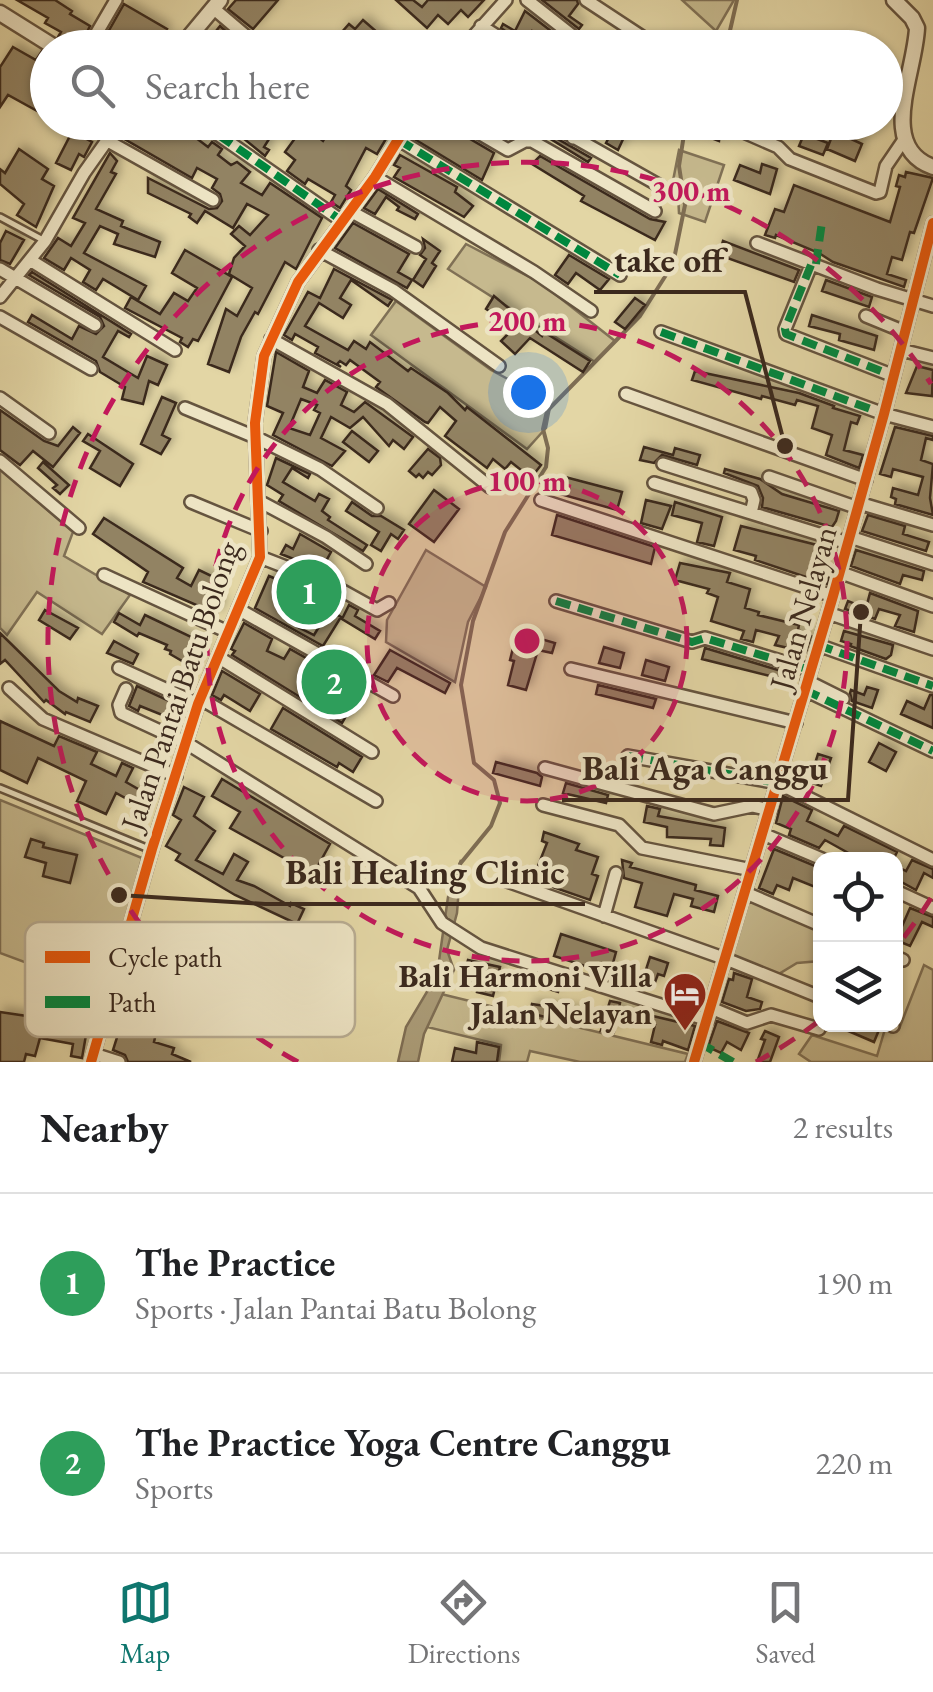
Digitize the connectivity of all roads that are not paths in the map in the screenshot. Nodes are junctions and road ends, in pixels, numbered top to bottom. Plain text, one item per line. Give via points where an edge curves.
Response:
1 (116, 0) edge
2 (527, 0) edge
3 (586, 0) edge
4 (894, 0) edge
5 (500, 2) edge
6 (216, 4) edge
7 (0, 13) edge
8 (482, 26) junction
9 (98, 30) edge
10 (195, 30) edge
11 (242, 30) edge
12 (479, 30) edge
13 (488, 30) edge
14 (565, 30) edge
15 (631, 30) edge
16 (30, 32) edge
17 (106, 140) joint
18 (228, 140) edge
19 (399, 140) joint
20 (488, 140) edge
21 (577, 140) edge
22 (764, 140) edge
23 (903, 141) junction
24 (932, 169) edge
25 (375, 178) junction
26 (662, 188) dead end
27 (213, 200) dead end
28 (656, 211) dead end
29 (346, 216) junction
30 (0, 217) edge
31 (933, 222) edge
32 (46, 241) junction
33 (757, 244) dead end
34 (416, 247) dead end
35 (319, 250) junction
36 (30, 260) junction
37 (811, 264) junction
38 (0, 269) edge
39 (620, 276) dead end
40 (16, 277) junction
41 (0, 296) edge
42 (915, 300) junction
43 (933, 306) edge
44 (592, 311) dead end
45 (866, 316) dead end
46 (0, 317) edge
47 (95, 325) dead end
48 (661, 332) dead end
49 (905, 332) junction
50 (271, 339) junction
51 (175, 350) dead end
52 (901, 350) junction
53 (933, 358) edge
54 (499, 366) dead end
55 (92, 369) dead end
56 (894, 376) junction
57 (626, 394) dead end
58 (0, 398) edge
59 (185, 408) dead end
60 (884, 414) junction
61 (933, 427) edge
62 (49, 433) dead end
63 (255, 436) junction
64 (0, 460) edge
65 (663, 464) dead end
66 (769, 477) dead end
67 (866, 480) junction
68 (654, 483) dead end
69 (490, 486) dead end
70 (541, 500) dead end
71 (260, 501) junction
72 (191, 502) dead end
73 (858, 506) junction
74 (377, 508) dead end
75 (751, 513) junction
76 (933, 525) edge
77 (79, 528) dead end
78 (261, 531) junction
79 (849, 540) junction
80 (260, 557) junction
81 (366, 564) dead end
82 (933, 564) edge
83 (840, 572) junction
84 (104, 575) dead end
85 (833, 596) junction
86 (556, 602) dead end
87 (389, 603) dead end
88 (933, 606) edge
89 (238, 609) junction
90 (828, 613) junction
91 (228, 632) junction
92 (818, 645) junction
93 (933, 648) edge
94 (218, 657) junction
95 (119, 668) dead end
96 (571, 668) dead end
97 (807, 680) junction
98 (933, 686) edge
99 (9, 688) dead end
100 (126, 690) dead end
101 (393, 696) dead end
102 (200, 701) junction
103 (796, 723) junction
104 (188, 744) junction
105 (933, 748) edge
106 (372, 752) dead end
107 (628, 756) dead end
108 (545, 768) dead end
109 (176, 776) junction
110 (778, 782) junction
111 (0, 788) edge
112 (376, 800) dead end
113 (543, 806) dead end
114 (770, 810) junction
115 (763, 834) junction
116 (152, 850) junction
117 (813, 856) edge
118 (933, 860) edge
119 (752, 870) junction
120 (616, 874) dead end
121 (507, 881) dead end
122 (746, 894) junction
123 (903, 894) edge
124 (933, 908) edge
125 (604, 916) junction
126 (133, 922) edge
127 (813, 922) edge
128 (726, 959) junction
129 (813, 993) edge
130 (709, 1014) junction
131 (813, 1027) edge
132 (93, 1058) edge
133 (119, 1062) edge
134 (694, 1062) edge

1 - 9 street
2 - 14 street
3 - 15 street
4 - 23 street via 918,28
5 - 8 street
6 - 10 street
6 - 11 street
7 - 16 street
8 - 12 street
8 - 13 street
17 - 27 street
17 - 32 street
18 - 29 street
19 - 25 street, Jalan Pantai Batu Bolong
19 - 39 street
20 - 28 street via 516,149 532,141
21 - 26 street
22 - 23 street via 790,159 876,193
23 - 24 street
25 - 29 street, Jalan Pantai Batu Bolong
25 - 44 street
29 - 34 street
29 - 35 street, Jalan Pantai Batu Bolong
30 - 32 lane
31 - 42 street, Jalan Nelayan
32 - 36 street
33 - 37 street
35 - 50 street, Jalan Pantai Batu Bolong
35 - 54 street via 392,290
36 - 40 street
36 - 51 street
37 - 42 street
37 - 56 street via 786,334
38 - 40 street
40 - 41 street
40 - 47 street
42 - 43 street
42 - 49 street, Jalan Nelayan
45 - 49 street
46 - 55 street
48 - 60 street
49 - 52 street, Jalan Nelayan
50 - 63 street, Jalan Pantai Batu Bolong via 259,374
50 - 69 street via 387,404
52 - 53 street
52 - 56 street, Jalan Nelayan
56 - 60 street, Jalan Nelayan
57 - 67 street
58 - 62 street
59 - 63 street
60 - 61 street
60 - 67 street, Jalan Nelayan
63 - 71 street, Jalan Pantai Batu Bolong
63 - 74 street
64 - 77 street
65 - 75 street via 751,492
66 - 73 street
67 - 73 street, Jalan Nelayan
68 - 75 street
70 - 85 street
71 - 78 street, Jalan Pantai Batu Bolong
71 - 81 street
72 - 78 street
73 - 76 street
73 - 79 street, Jalan Nelayan
75 - 79 street
78 - 80 street, Jalan Pantai Batu Bolong
79 - 82 street
79 - 83 street, Jalan Nelayan
80 - 87 street via 377,610
80 - 89 street, Jalan Pantai Batu Bolong
83 - 85 street, Jalan Nelayan
83 - 88 street
84 - 91 street
85 - 90 street, Jalan Nelayan
86 - 97 street via 692,642 705,638
89 - 91 street, Jalan Pantai Batu Bolong
89 - 101 street
90 - 92 street, Jalan Nelayan
90 - 93 street
91 - 94 street, Jalan Pantai Batu Bolong
92 - 97 street, Jalan Nelayan
92 - 98 street
94 - 102 street, Jalan Pantai Batu Bolong
94 - 106 street
95 - 102 street
96 - 103 street
97 - 103 street, Jalan Nelayan
97 - 105 street
99 - 109 street via 43,720
100 - 104 street via 121,713
102 - 104 street, Jalan Pantai Batu Bolong
102 - 112 street
103 - 110 street, Jalan Nelayan
104 - 109 street, Jalan Pantai Batu Bolong
104 - 130 street via 419,888 442,923 482,948
107 - 110 street
108 - 114 street via 714,814 752,806
109 - 116 street, Jalan Pantai Batu Bolong
110 - 114 street, Jalan Nelayan
110 - 118 street
111 - 116 lane
113 - 119 street via 619,825 642,848
114 - 115 street, Jalan Nelayan
115 - 117 street
115 - 119 street, Jalan Nelayan
116 - 126 street, Jalan Pantai Batu Bolong
119 - 122 street, Jalan Nelayan
120 - 125 street
121 - 125 street
122 - 127 street
122 - 128 street, Jalan Nelayan
123 - 124 street
125 - 128 street
128 - 129 street
128 - 130 street, Jalan Nelayan
130 - 131 street via 747,1023 772,1015
130 - 134 street, Jalan Nelayan
132 - 133 street

